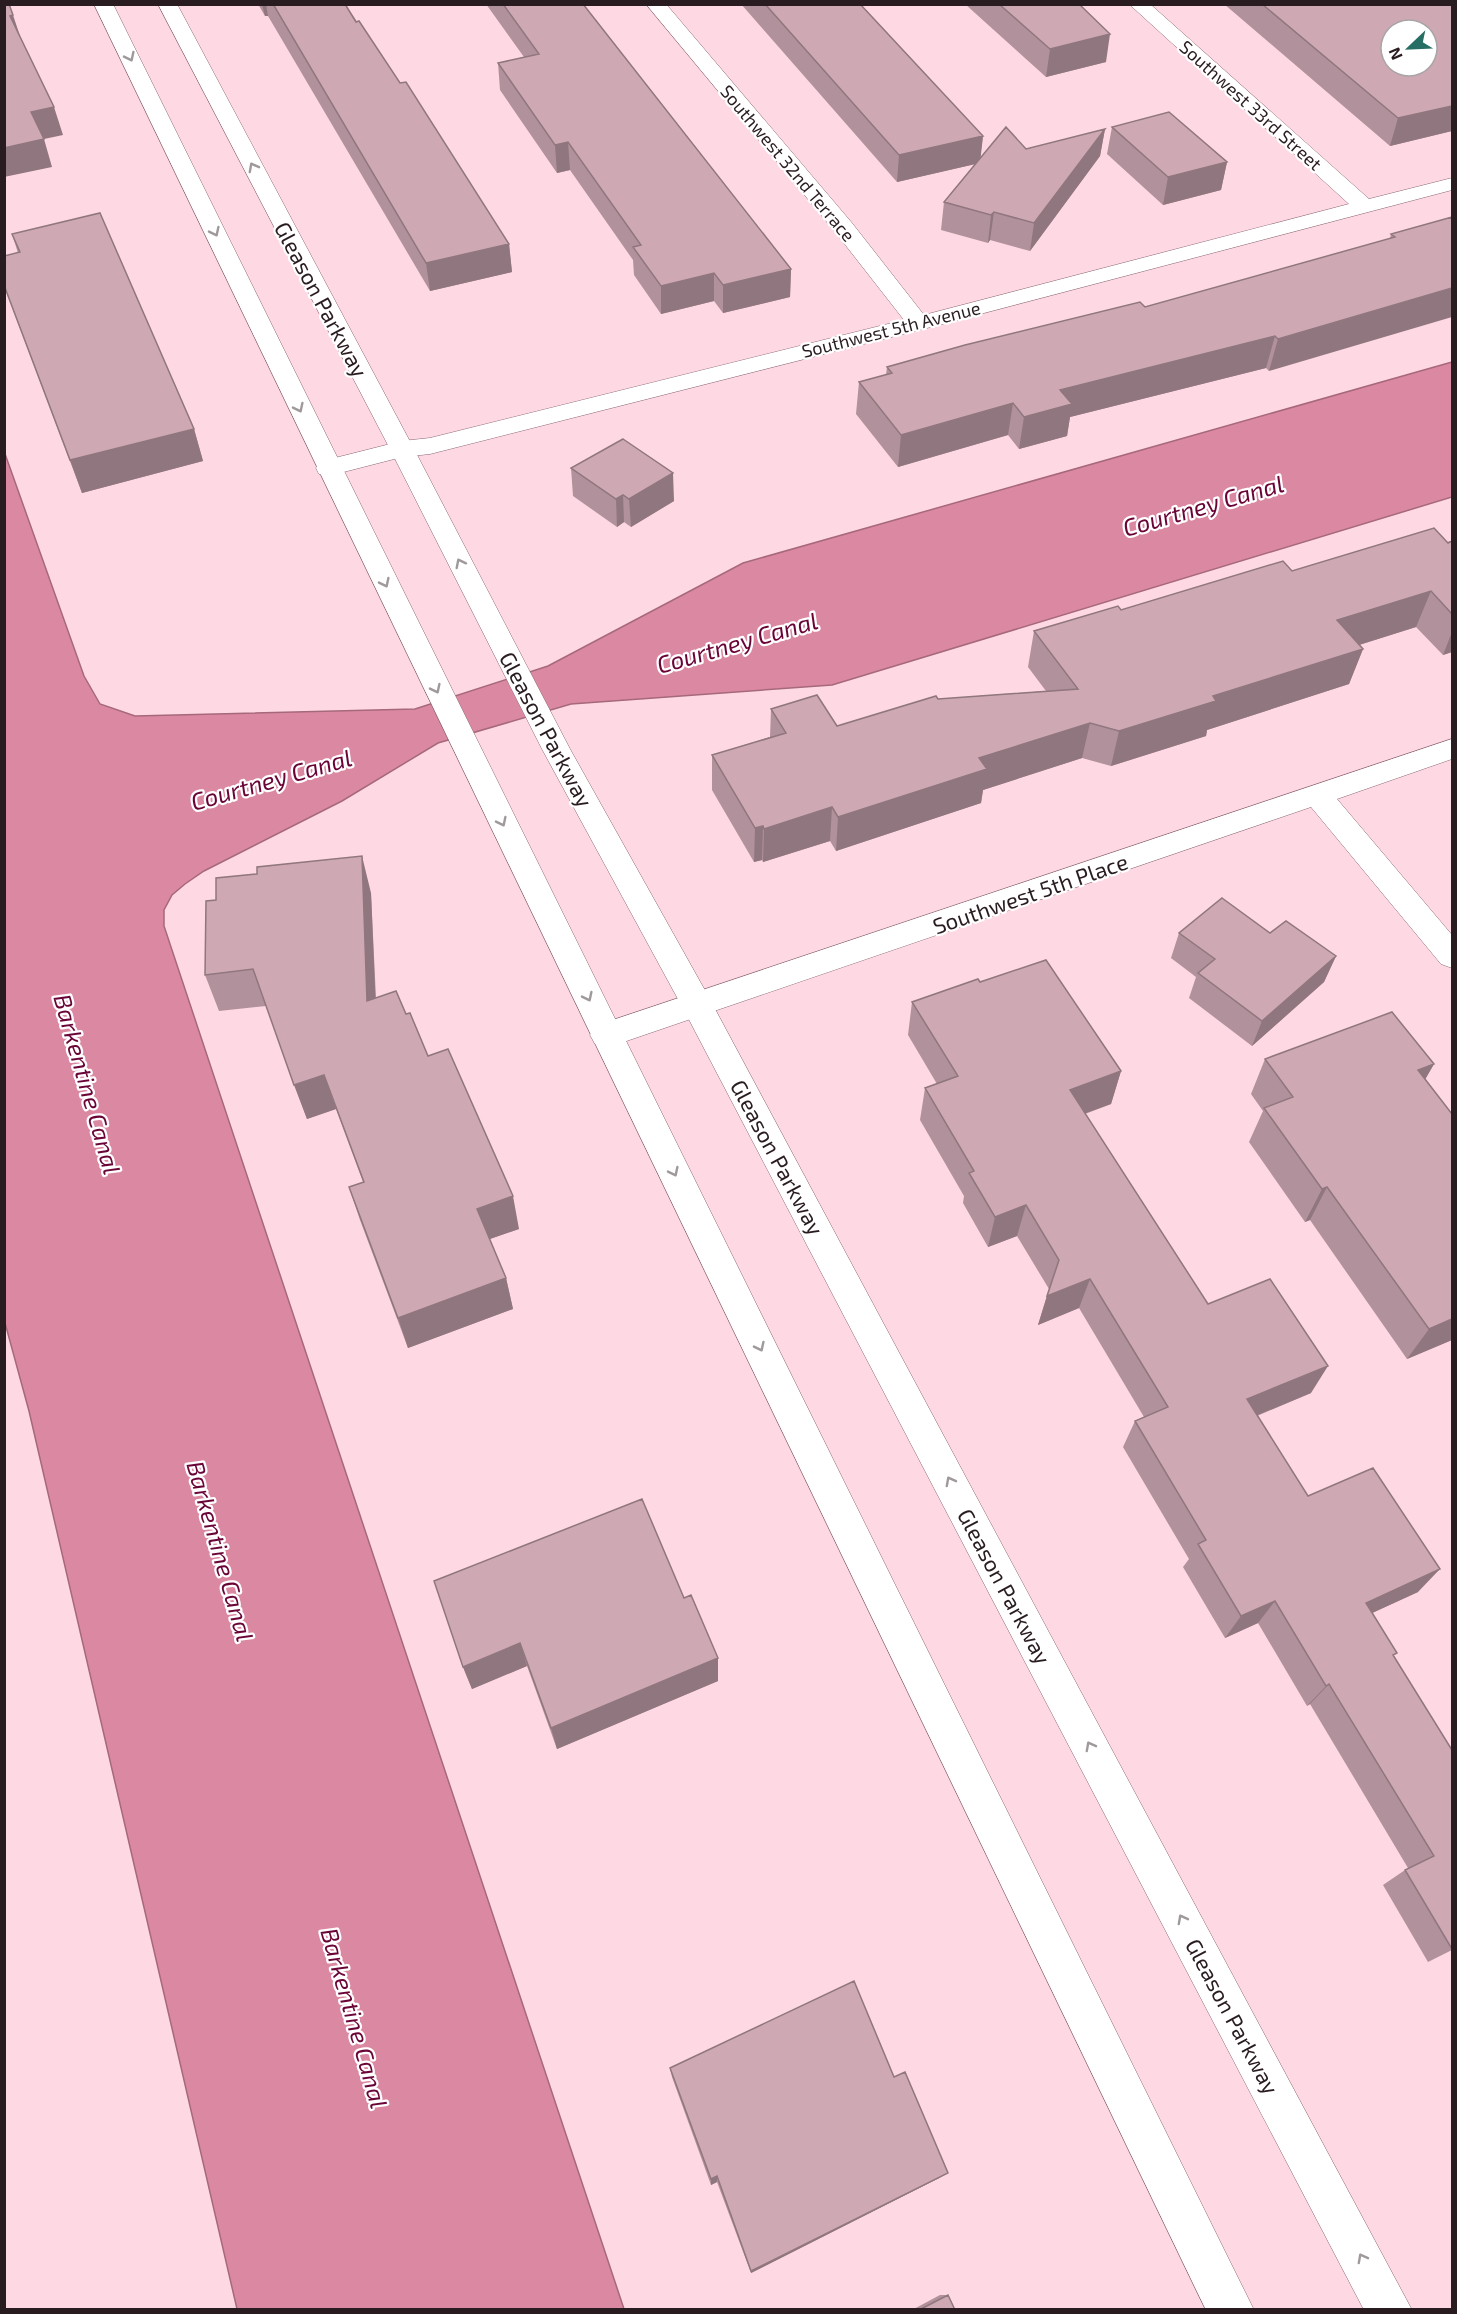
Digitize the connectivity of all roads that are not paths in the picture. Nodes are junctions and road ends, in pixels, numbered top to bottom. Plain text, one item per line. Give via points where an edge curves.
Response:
1 (103, 4) edge
2 (166, 4) edge
3 (655, 4) edge
4 (1138, 4) edge
5 (1452, 184) edge
6 (1364, 206) junction
7 (918, 323) junction
8 (402, 449) junction
9 (328, 468) junction
10 (1452, 749) edge
11 (1318, 796) junction
12 (1452, 956) edge
13 (696, 1004) junction
14 (606, 1035) junction
15 (1231, 2310) edge
16 (1389, 2310) edge

1 -> 9 main road
8 -> 2 main road, Gleason Parkway
3 - 7 main road, Southwest 32nd Terrace via 844,228
4 - 6 main road, Southwest 33rd Street
5 - 6 main road, Southwest 5th Avenue
6 - 7 main road, Southwest 5th Avenue
7 - 8 main road, Southwest 5th Avenue via 430,446
8 - 9 main road, Southwest 5th Avenue
13 -> 8 main road, Gleason Parkway via 556,749
9 -> 14 main road
10 - 11 main road, Southwest 5th Place
11 - 12 main road
11 - 13 main road, Southwest 5th Place
13 - 14 main road, Southwest 5th Place
16 -> 13 main road, Gleason Parkway
14 -> 15 main road

